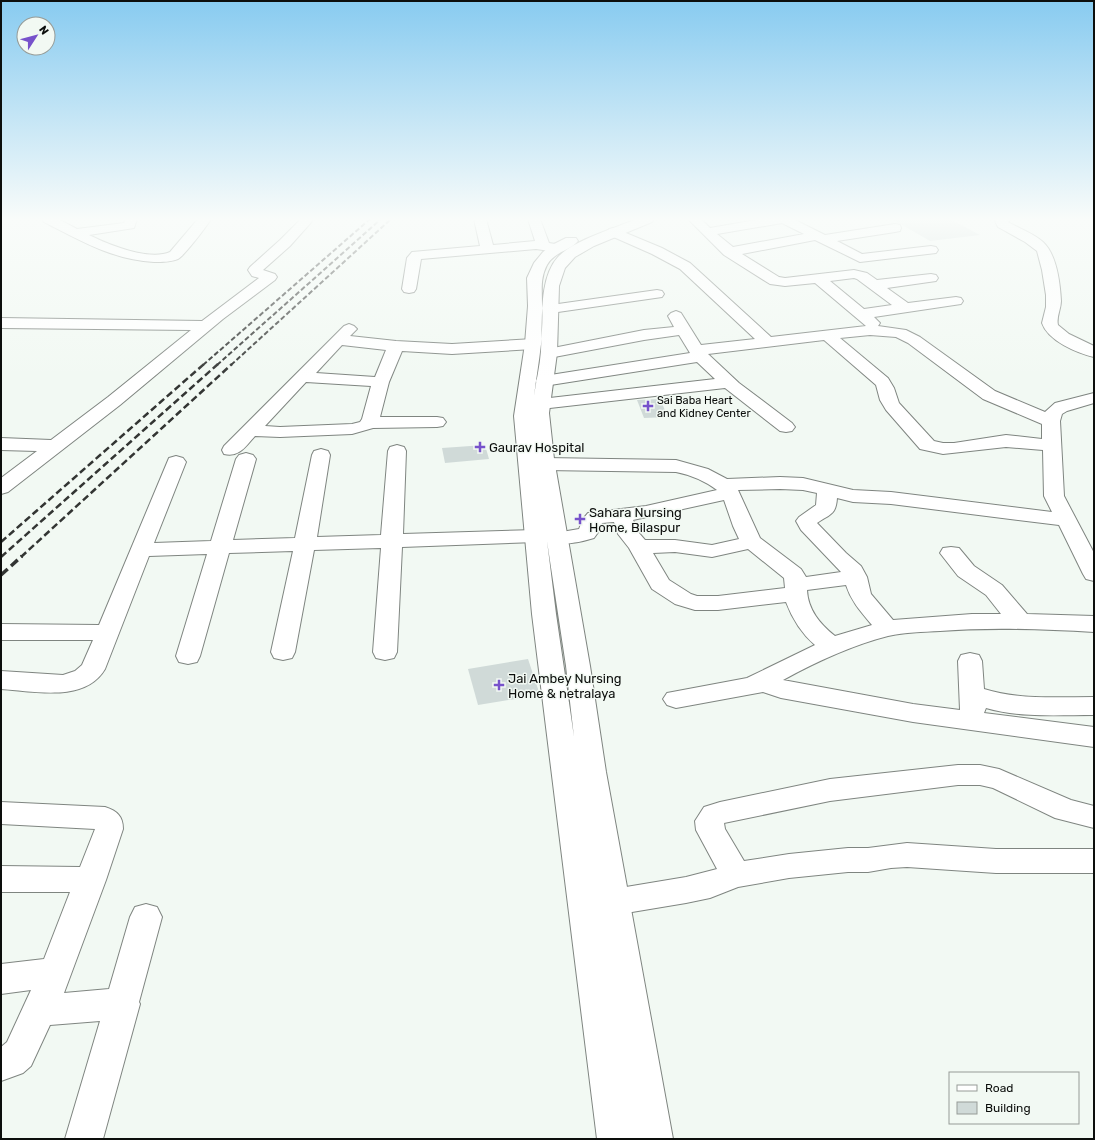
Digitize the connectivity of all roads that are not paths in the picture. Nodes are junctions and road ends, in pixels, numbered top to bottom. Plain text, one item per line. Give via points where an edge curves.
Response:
1 (256, 272) edge
2 (413, 272) edge
3 (537, 272) edge
4 (557, 272) edge
5 (692, 272) edge
6 (763, 272) edge
7 (1049, 272) edge
8 (818, 278) junction
9 (931, 278) dead end
10 (874, 285) junction
11 (410, 289) dead end
12 (658, 294) dead end
13 (956, 300) dead end
14 (904, 307) junction
15 (551, 309) junction
16 (861, 314) junction
17 (1, 322) edge
18 (207, 326) junction
19 (351, 326) dead end
20 (880, 330) junction
21 (827, 335) junction
22 (339, 340) junction
23 (768, 342) junction
24 (396, 346) junction
25 (541, 348) junction
26 (1094, 352) edge
27 (700, 353) junction
28 (302, 377) junction
29 (381, 382) junction
30 (728, 382) junction
31 (542, 393) junction
32 (1094, 398) edge
33 (1052, 421) junction
34 (438, 422) dead end
35 (369, 423) junction
36 (786, 427) dead end
37 (250, 430) junction
38 (1, 444) edge
39 (54, 446) junction
40 (1052, 446) junction
41 (397, 451) dead end
42 (321, 455) dead end
43 (176, 462) dead end
44 (545, 464) junction
45 (1, 488) edge
46 (728, 489) junction
47 (827, 489) junction
48 (621, 516) junction
49 (1067, 520) junction
50 (546, 529) junction
51 (392, 541) junction
52 (752, 542) junction
53 (305, 544) junction
54 (220, 547) junction
55 (639, 547) junction
56 (142, 550) junction
57 (951, 553) dead end
58 (1094, 574) edge
59 (856, 577) junction
60 (796, 590) junction
61 (1020, 621) junction
62 (1094, 624) edge
63 (888, 628) junction
64 (1, 632) edge
65 (108, 632) junction
66 (833, 646) junction
67 (283, 652) dead end
68 (385, 652) dead end
69 (188, 656) dead end
70 (970, 661) dead end
71 (1, 680) edge
72 (762, 682) junction
73 (972, 694) junction
74 (676, 699) dead end
75 (1094, 706) edge
76 (973, 721) junction
77 (1094, 737) edge
78 (1, 813) edge
79 (1094, 817) edge
80 (1094, 861) edge
81 (736, 876) junction
82 (1, 879) edge
83 (91, 880) junction
84 (614, 902) junction
85 (146, 917) dead end
86 (55, 973) junction
87 (1, 979) edge
88 (123, 1004) junction
89 (40, 1010) junction
90 (1, 1064) edge
91 (84, 1139) edge
92 (616, 1139) edge
93 (654, 1139) edge

1 - 18 street via 270,277
2 - 11 street
3 - 25 street via 534,278
4 - 15 street
5 - 23 street
6 - 8 street via 779,282
7 - 26 street via 1054,293 1050,327 1065,338
8 - 10 street via 854,274 862,276
8 - 16 street
9 - 10 street
10 - 14 street
12 - 15 street
13 - 14 street
14 - 16 street
15 - 25 street
16 - 20 street
17 - 18 street
18 - 39 street
19 - 22 street
20 - 21 street
20 - 33 street via 907,336 989,395
21 - 23 street
21 - 40 street via 882,382 892,406 932,448 946,449 1005,441
22 - 24 street
22 - 28 street
23 - 27 street
24 - 25 street via 452,349
24 - 29 street
25 - 27 street via 644,335 680,323
25 - 31 street
25 - 50 street via 527,380 523,416
27 - 30 street
27 - 31 street via 596,374
28 - 29 street
28 - 37 street
29 - 35 street
30 - 31 street
30 - 36 street via 753,404
31 - 44 street via 540,425
32 - 33 street via 1061,407 1054,412
33 - 40 street
34 - 35 street
35 - 37 street via 361,428 352,429 280,432
37 - 54 street via 239,454
38 - 39 street
39 - 45 street
40 - 49 street via 1054,496
41 - 51 street
42 - 53 street
43 - 56 street
44 - 46 street via 676,466 695,471
44 - 50 street
46 - 47 street via 788,484
46 - 48 street via 646,512
46 - 52 street via 742,528
47 - 49 street via 865,497
47 - 59 street via 826,508 806,521 838,558 853,570
48 - 50 street via 596,517 587,534
48 - 55 street via 629,534
49 - 58 street
50 - 51 street
50 - 84 street via 578,666 592,772
50 - 92 street via 544,614
51 - 53 street
51 - 68 street
52 - 55 street via 712,551 675,546
52 - 60 street via 793,574 797,579
53 - 54 street
53 - 67 street
54 - 56 street
54 - 69 street
55 - 60 street via 660,584 683,599 718,603
56 - 65 street
57 - 61 street via 966,571 994,590
59 - 60 street
59 - 63 street via 860,594 866,604
60 - 66 street via 812,630
61 - 62 street
61 - 63 street via 972,621
63 - 66 street
64 - 65 street
65 - 71 street via 93,669 76,681 57,684
66 - 72 street
70 - 73 street
72 - 74 street via 740,690
72 - 76 street via 808,695
73 - 75 street via 996,702 1021,705
73 - 76 street
76 - 77 street
78 - 83 street via 105,818 109,822 109,829
79 - 81 street via 1065,810 1014,785 980,774 830,790 714,815 710,821 711,830
80 - 81 street via 996,861 907,855 796,866
81 - 84 street via 710,885
82 - 83 street
83 - 86 street
84 - 93 street
85 - 88 street
86 - 87 street
86 - 89 street
88 - 89 street
88 - 91 street
89 - 90 street via 19,1054 11,1061

